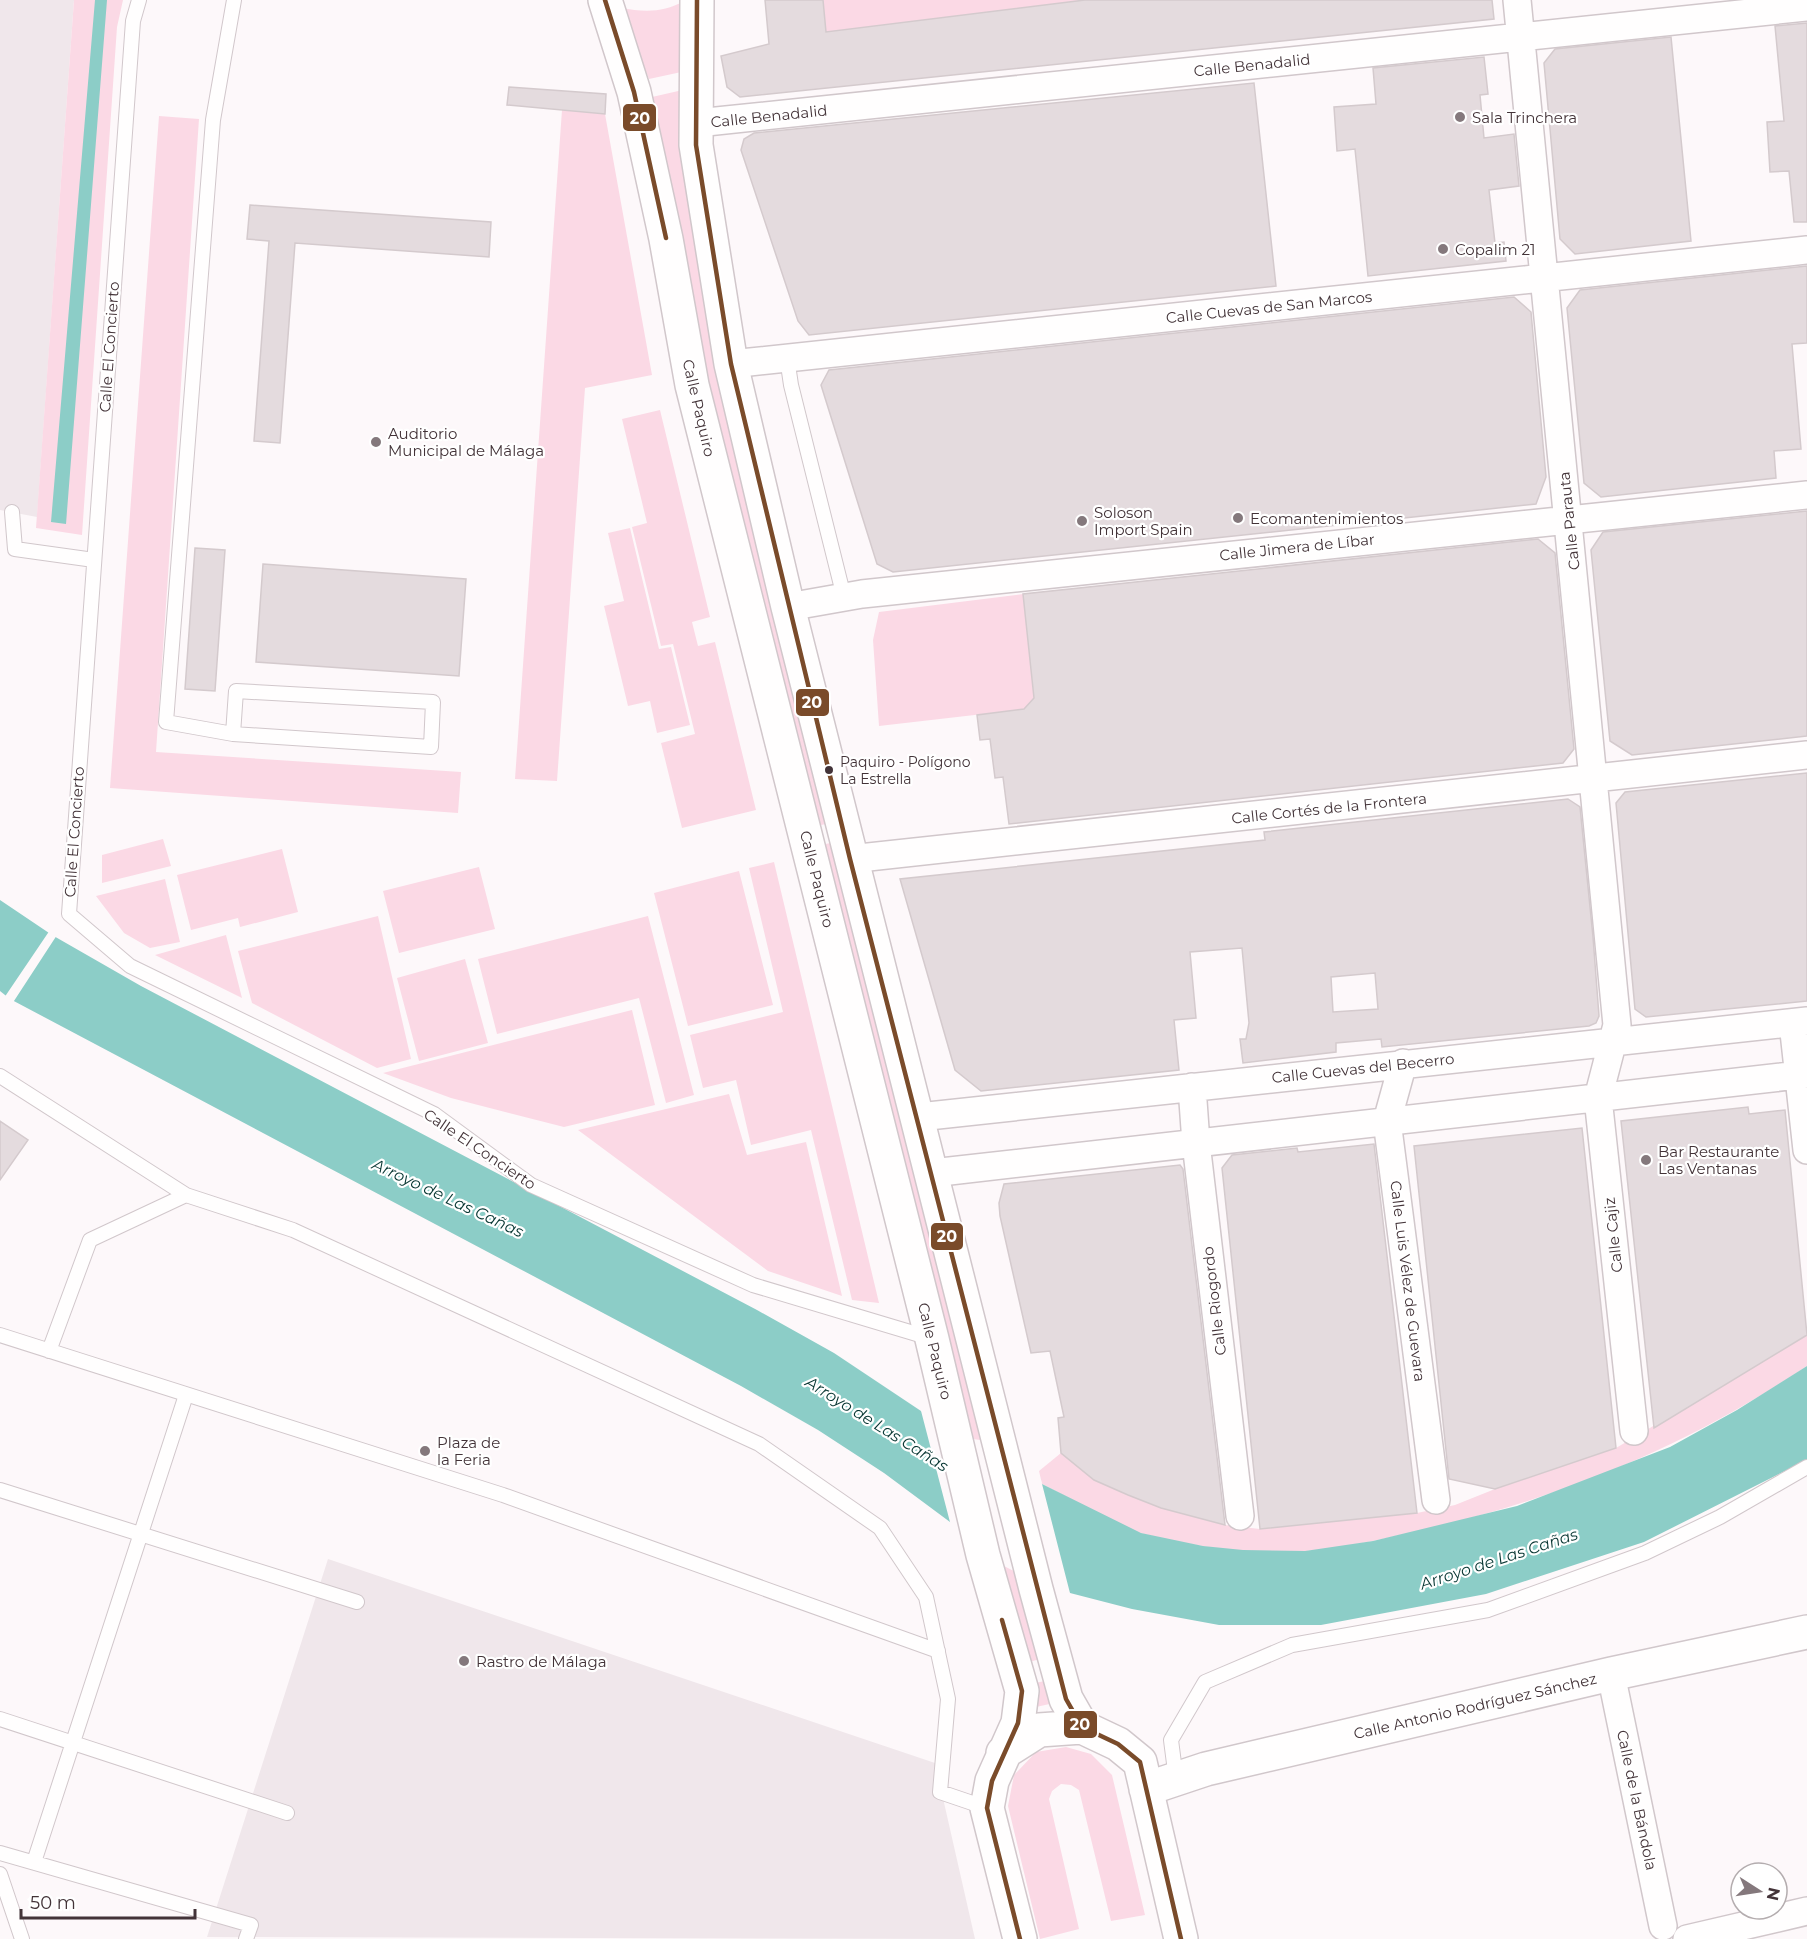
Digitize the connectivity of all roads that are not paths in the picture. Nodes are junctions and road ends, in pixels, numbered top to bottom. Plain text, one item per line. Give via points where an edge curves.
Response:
1 (139, 0) edge
2 (234, 0) edge
3 (605, 0) edge
4 (697, 0) edge
5 (1517, 0) edge
6 (1807, 7) edge
7 (1521, 37) junction
8 (697, 123) junction
9 (1807, 250) edge
10 (1543, 278) junction
11 (787, 358) junction
12 (731, 364) junction
13 (1807, 495) edge
14 (12, 512) dead end
15 (1569, 518) junction
16 (94, 560) junction
17 (844, 597) junction
18 (788, 607) junction
19 (233, 734) junction
20 (1807, 755) edge
21 (1595, 779) junction
22 (850, 859) junction
23 (1800, 1022) edge
24 (1613, 1041) junction
25 (1402, 1063) junction
26 (1803, 1074) edge
27 (0, 1076) edge
28 (1192, 1087) junction
29 (1598, 1098) junction
30 (919, 1117) junction
31 (1387, 1121) junction
32 (1196, 1143) junction
33 (1807, 1150) edge
34 (932, 1173) junction
35 (186, 1195) junction
36 (0, 1335) edge
37 (932, 1339) junction
38 (49, 1351) junction
39 (186, 1395) junction
40 (1634, 1431) dead end
41 (1807, 1467) edge
42 (0, 1490) edge
43 (1436, 1500) dead end
44 (1240, 1516) dead end
45 (140, 1535) junction
46 (357, 1602) dead end
47 (1807, 1632) edge
48 (938, 1651) junction
49 (1611, 1674) junction
50 (0, 1719) edge
51 (1083, 1727) junction
52 (73, 1742) junction
53 (1002, 1754) junction
54 (1176, 1779) junction
55 (1146, 1789) junction
56 (987, 1808) junction
57 (287, 1813) dead end
58 (0, 1852) edge
59 (34, 1862) junction
60 (0, 1874) edge
61 (1807, 1911) edge
62 (1664, 1935) edge
63 (22, 1939) edge
64 (246, 1939) edge
65 (1020, 1939) edge
66 (1181, 1939) edge
67 (1687, 1939) edge

1 - 16 lane, Calle El Concierto via 133,21
2 - 19 lane via 213,120 166,722
3 - 37 main road, Calle Paquiro via 634,92 692,385
4 - 8 main road
5 - 7 street, Calle Parauta
6 - 7 street, Calle Benadalid
7 - 8 street, Calle Benadalid
7 - 10 street, Calle Parauta
8 - 12 main road via 696,145
9 - 10 street, Calle Cuevas de San Marcos
10 - 11 street, Calle Cuevas de San Marcos
10 - 15 street, Calle Parauta
11 - 12 street, Calle Cuevas de San Marcos
11 - 17 lane
12 - 18 main road
13 - 15 street, Calle Jimera de Líbar
14 - 16 lane via 15,549
15 - 17 street, Calle Jimera de Líbar
15 - 21 street, Calle Parauta
16 - 37 lane, Calle El Concierto via 69,914 130,966 434,1114 531,1185 753,1285
17 - 18 street, Calle Jimera de Líbar
18 - 22 main road
19 - 19 lane via 431,747 433,702 236,691
20 - 21 street, Calle Cortés de la Frontera
21 - 22 street, Calle Cortés de la Frontera
21 - 24 street, Calle Parauta via 1617,1025
22 - 30 main road
23 - 24 street, Calle Cuevas del Becerro
23 - 26 street
24 - 25 street, Calle Cuevas del Becerro
24 - 29 street, Calle Cajiz
25 - 28 street, Calle Cuevas del Becerro
25 - 31 street, Calle Luis Vélez de Guevara
26 - 29 street
26 - 33 street
27 - 35 lane
28 - 30 street, Calle Cuevas del Becerro
28 - 32 street, Calle Riogordo
29 - 31 street
29 - 40 street, Calle Cajiz
30 - 34 main road
31 - 32 street
31 - 43 street, Calle Luis Vélez de Guevara
32 - 34 street
32 - 44 street, Calle Riogordo
34 - 51 main road via 1036,1589 1066,1699
35 - 38 lane via 90,1240
35 - 48 lane via 293,1230 759,1444 880,1528 926,1598
36 - 38 lane
37 - 53 main road, Calle Paquiro via 983,1555 1022,1691 1018,1723
38 - 39 lane
39 - 45 lane
39 - 48 lane via 503,1496
41 - 54 lane via 1720,1517 1645,1553 1488,1610 1292,1646 1205,1682 1171,1740
42 - 45 lane
45 - 46 lane
45 - 52 lane
47 - 49 main road, Calle Antonio Rodríguez Sánchez
48 - 56 lane via 948,1699 940,1792
49 - 54 main road, Calle Antonio Rodríguez Sánchez
49 - 62 street, Calle de la Bándola
50 - 52 lane
51 - 53 main road via 1039,1730
51 - 55 main road via 1118,1744 1140,1762
52 - 57 lane
52 - 59 lane
53 - 56 main road, Calle Paquiro
54 - 55 main road, Calle Antonio Rodríguez Sánchez
55 - 66 main road
56 - 65 main road
58 - 59 lane
59 - 64 lane via 251,1925
60 - 63 lane
61 - 67 street

